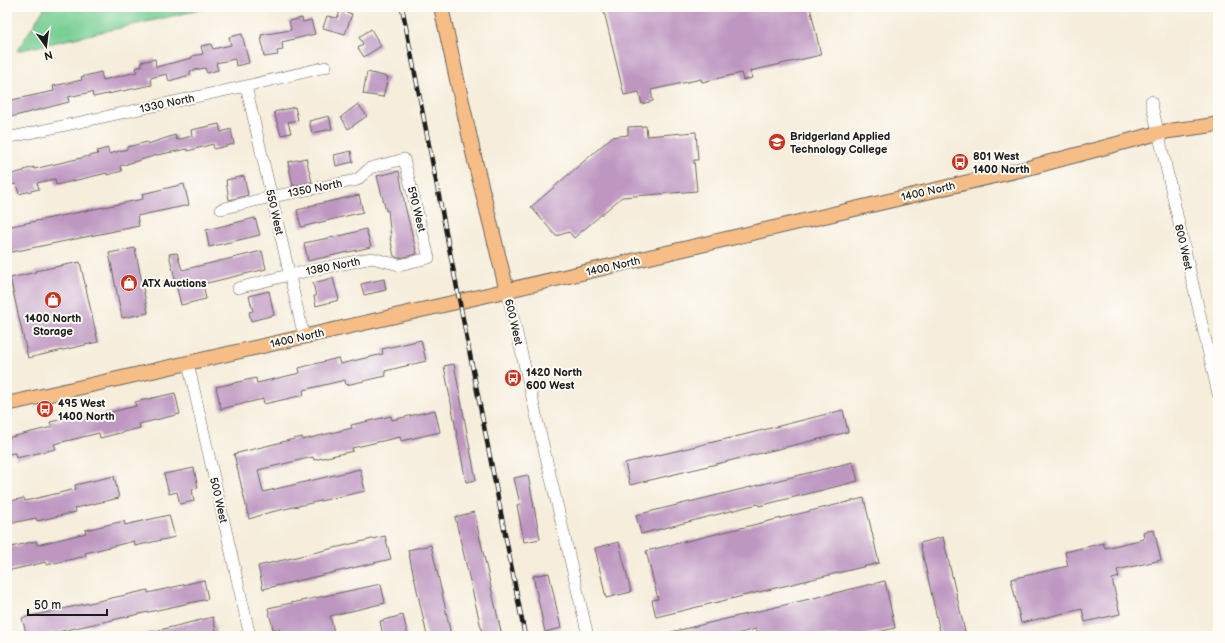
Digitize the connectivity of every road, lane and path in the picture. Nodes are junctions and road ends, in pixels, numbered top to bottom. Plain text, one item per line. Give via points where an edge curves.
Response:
1 (441, 7) edge
2 (326, 67) dead end
3 (246, 86) junction
4 (1151, 101) dead end
5 (1218, 124) edge
6 (1158, 133) junction
7 (7, 138) edge
8 (404, 159) joint
9 (271, 197) junction
10 (221, 209) dead end
11 (429, 258) joint
12 (289, 275) junction
13 (238, 288) dead end
14 (507, 291) junction
15 (304, 337) junction
16 (1214, 360) edge
17 (188, 363) junction
18 (1218, 394) edge
19 (7, 404) edge
20 (250, 636) edge
21 (588, 636) edge

1 - 14 main road, 600 West
2 - 3 street, 1330 North
3 - 7 street, 1330 North
3 - 9 street, 550 West
4 - 6 street, 800 West
5 - 6 main road, 1400 North
6 - 14 main road, 1400 North via 1020,170
6 - 16 street, 800 West
8 - 9 street, 1350 North via 370,168 357,180
8 - 11 street, 590 West
9 - 10 street, 1350 North
9 - 12 street, 550 West
11 - 12 street, 1380 North via 399,265 372,258
12 - 13 street, 1380 North
12 - 15 street, 550 West
14 - 15 main road, 1400 North
14 - 21 street, 600 West
15 - 17 main road, 1400 North
16 - 18 street, 800 West
17 - 19 main road, 1400 North
17 - 20 street, 500 West

